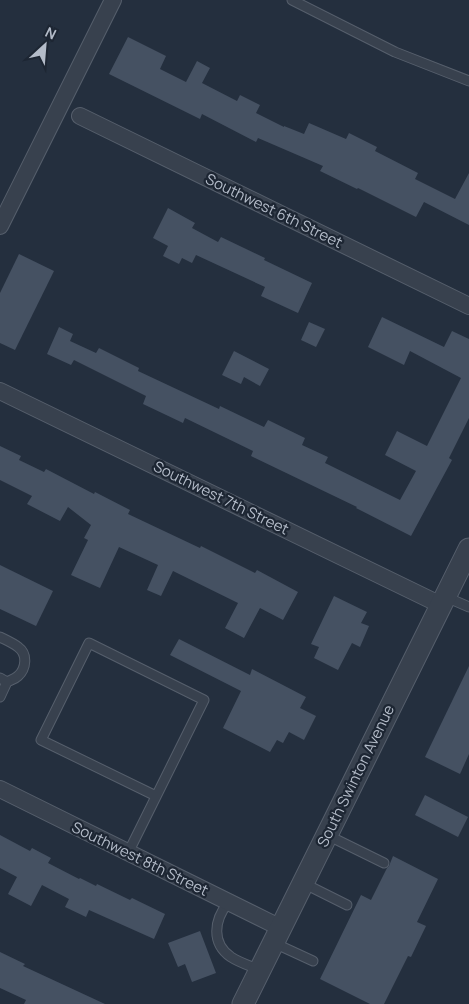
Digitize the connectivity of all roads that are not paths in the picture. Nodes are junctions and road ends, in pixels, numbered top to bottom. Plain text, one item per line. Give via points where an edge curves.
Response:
1 (113, 0) edge
2 (292, 0) edge
3 (469, 81) edge
4 (80, 116) dead end
5 (0, 226) edge
6 (469, 306) edge
7 (0, 391) edge
8 (469, 549) edge
9 (443, 601) junction
10 (469, 607) edge
11 (0, 637) edge
12 (4, 680) edge
13 (0, 697) edge
14 (0, 790) edge
15 (156, 796) junction
16 (327, 835) junction
17 (128, 853) junction
18 (384, 863) dead end
19 (303, 883) junction
20 (228, 903) junction
21 (347, 905) dead end
22 (277, 936) junction
23 (313, 961) dead end
24 (260, 970) junction
25 (243, 1004) edge

1 - 5 street
2 - 3 lane via 395,52
4 - 6 street, Southwest 6th Street
7 - 9 street, Southwest 7th Street
8 - 9 street, South Swinton Avenue
9 - 10 lane
9 - 16 street, South Swinton Avenue
11 - 12 lane via 20,648 25,659 18,676
12 - 13 lane
14 - 17 street, Southwest 8th Street
15 - 15 lane via 204,700 89,643 41,740
15 - 17 lane
16 - 18 lane
16 - 19 street, South Swinton Avenue
17 - 20 street, Southwest 8th Street
19 - 21 lane
19 - 22 street, South Swinton Avenue
20 - 22 street, Southwest 8th Street
20 - 24 lane via 217,920 218,941 231,957
22 - 23 lane
22 - 24 street, South Swinton Avenue
24 - 25 street, South Swinton Avenue

